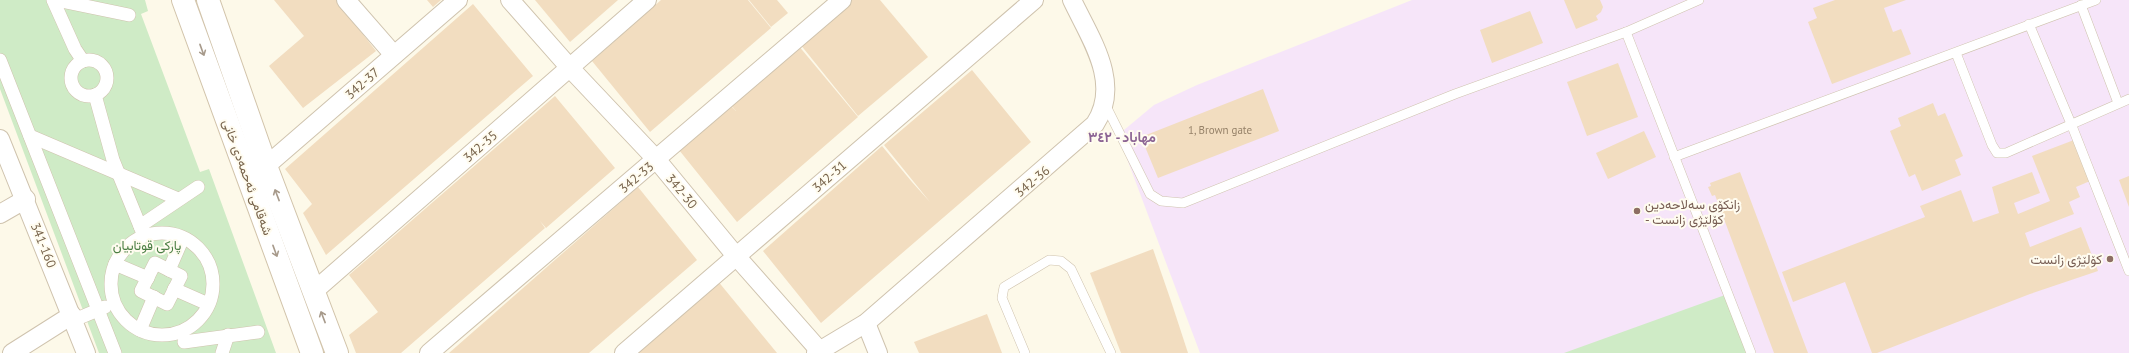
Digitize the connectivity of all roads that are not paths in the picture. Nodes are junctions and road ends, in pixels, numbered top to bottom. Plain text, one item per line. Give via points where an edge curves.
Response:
1 (53, 0) edge
2 (56, 0) edge
3 (183, 0) edge
4 (346, 0) edge
5 (458, 0) edge
6 (510, 0) edge
7 (647, 0) edge
8 (1034, 0) edge
9 (1072, 0) edge
10 (1699, 0) edge
11 (2096, 0) edge
12 (836, 2) edge
13 (2081, 5) junction
14 (211, 9) edge
15 (129, 15) dead end
16 (2029, 24) junction
17 (192, 25) junction
18 (1626, 32) junction
19 (1956, 53) junction
20 (394, 55) junction
21 (0, 60) edge
22 (83, 61) junction
23 (570, 68) junction
24 (95, 95) junction
25 (2129, 99) edge
26 (1104, 102) junction
27 (2118, 103) junction
28 (2072, 126) junction
29 (30, 136) junction
30 (0, 138) edge
31 (1674, 157) junction
32 (656, 159) junction
33 (266, 166) junction
34 (120, 174) junction
35 (198, 187) dead end
36 (26, 199) junction
37 (178, 199) junction
38 (0, 214) edge
39 (142, 231) junction
40 (182, 238) junction
41 (736, 256) junction
42 (115, 264) junction
43 (168, 270) junction
44 (2129, 271) edge
45 (148, 278) junction
46 (174, 289) junction
47 (313, 292) junction
48 (154, 297) junction
49 (114, 303) junction
50 (208, 304) junction
51 (97, 310) junction
52 (75, 316) junction
53 (866, 323) junction
54 (140, 330) junction
55 (258, 332) dead end
56 (228, 335) junction
57 (184, 342) edge
58 (817, 351) edge
59 (12, 353) edge
60 (86, 353) edge
61 (115, 353) edge
62 (222, 353) edge
63 (312, 353) edge
64 (336, 353) edge
65 (429, 353) edge
66 (624, 353) edge
67 (878, 353) edge
68 (1025, 353) edge
69 (1111, 353) edge
70 (1751, 353) edge

1 - 22 street
2 - 15 street
3 - 17 main road, شەقامی ئەحمەدی خانی
4 - 20 street
5 - 20 street, 342-37
6 - 23 street, 342-30
7 - 23 street, 342-35
8 - 41 street, 342-31
9 - 26 street, 342-36 via 1102,66 1106,86
10 - 18 lane
11 - 13 lane
12 - 32 street, 342-33
13 - 16 lane
13 - 27 lane
14 - 17 main road
14 - 33 main road, شەقامی ئەحمەدی خانی
16 - 19 lane
16 - 28 lane
17 -> 63 main road, شەقامی ئەحمەدی خانی
18 - 26 lane via 1455,94 1183,203 1161,201 1150,194
18 - 31 lane
19 - 28 lane via 1997,153 2006,154
19 - 31 lane
20 - 33 street, 342-37
21 - 29 street
22 - 24 street via 94,61 104,67 106,72 104,88
22 - 24 street via 71,72 72,84 78,93 84,96
23 - 32 street, 342-30
23 - 47 street, 342-35
24 - 34 street via 113,160
25 - 27 lane
26 - 53 street, 342-36 via 1096,124 1071,148
27 - 28 lane
28 - 44 lane
29 - 34 street
29 - 51 street
30 - 36 street, 341-160
31 - 70 lane
32 - 41 street, 342-30
32 - 65 street, 342-33
47 -> 33 main road, شەقامی ئەحمەدی خانی
34 - 37 street
34 - 39 street
35 - 37 street
36 - 38 street
36 - 52 street, 341-160
37 - 39 street
39 - 40 street via 171,234
39 - 42 street via 122,252
40 - 43 street
40 - 50 street via 194,244 210,267 212,292
41 - 58 street, 342-30
41 - 66 street, 342-31
42 - 45 street
42 - 49 street via 111,277
43 - 45 street via 154,263
43 - 46 street via 181,276
45 - 48 street via 141,291
46 - 48 street via 168,304
46 - 50 street
64 -> 47 main road, شەقامی ئەحمەدی خانی
48 - 54 street
49 - 51 street
49 - 54 street via 120,314
50 - 57 street
51 - 52 street
51 - 61 street
52 - 59 street
52 - 60 street, 341-160
53 - 58 street, 342-36
53 - 67 street
54 - 57 street via 167,334
55 - 56 street
56 - 57 street
56 - 62 street
68 - 69 lane via 1002,298 1004,287 1049,260 1061,261 1071,269

